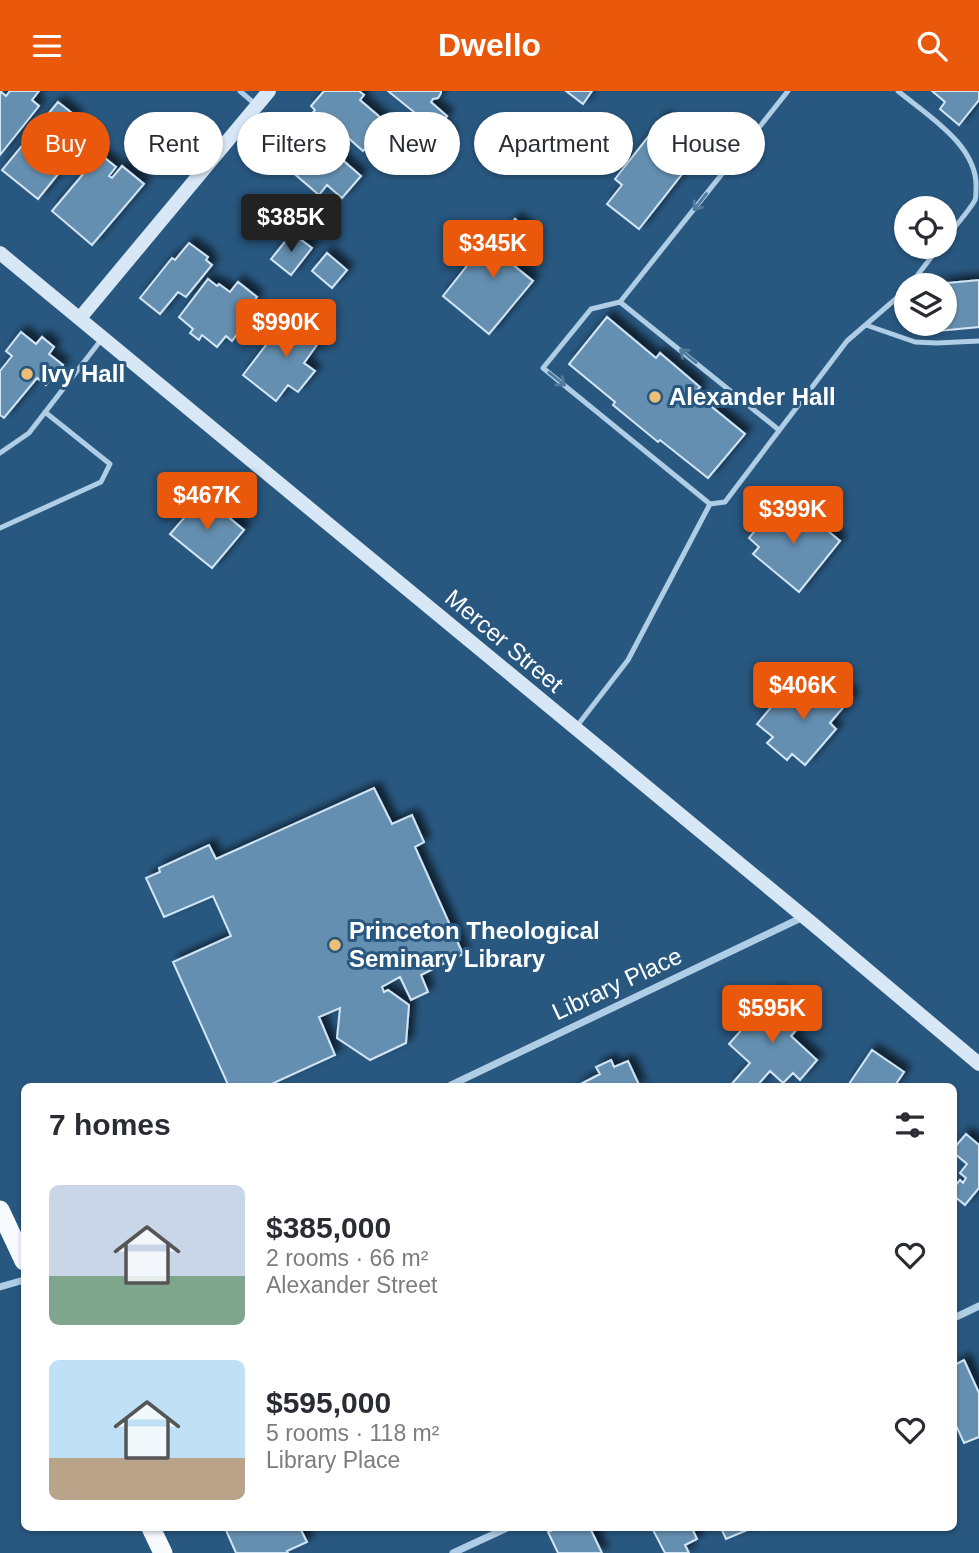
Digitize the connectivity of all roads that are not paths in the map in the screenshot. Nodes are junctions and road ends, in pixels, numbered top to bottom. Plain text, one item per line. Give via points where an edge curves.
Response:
1 (240, 91) edge
2 (269, 91) edge
3 (788, 91) edge
4 (898, 91) edge
5 (257, 106) junction
6 (957, 223) edge
7 (0, 253) edge
8 (930, 259) edge
9 (919, 273) edge
10 (894, 300) edge
11 (620, 302) junction
12 (80, 318) junction
13 (866, 325) junction
14 (103, 338) junction
15 (979, 341) edge
16 (45, 412) junction
17 (779, 430) junction
18 (0, 453) edge
19 (710, 504) junction
20 (0, 528) edge
21 (575, 729) junction
22 (804, 916) junction
23 (979, 1064) edge
24 (455, 1083) edge
25 (0, 1210) edge
26 (21, 1255) edge
27 (21, 1281) edge
28 (0, 1287) edge
29 (979, 1306) edge
30 (957, 1317) edge
31 (152, 1531) edge
32 (501, 1531) edge
33 (163, 1553) edge
34 (453, 1553) edge

1 - 5 lane
2 - 5 main road
3 -> 11 lane
4 - 6 lane via 952,135 975,172 975,199
5 - 12 main road
7 - 12 main road, Mercer Street
8 - 9 lane
10 - 13 lane
17 -> 11 lane
11 -> 19 lane via 590,309 543,368
12 - 14 main road, Mercer Street
13 - 15 lane via 915,342
13 - 17 lane via 847,341
14 - 16 lane
14 - 21 main road, Mercer Street
16 - 18 lane via 29,433
16 - 20 lane via 110,464 101,482
17 - 19 lane via 725,502
19 - 21 lane via 628,660
21 - 22 main road, Mercer Street
22 - 23 main road, Mercer Street
22 - 24 street, Library Place
25 - 26 highway
27 - 28 street
29 - 30 street
31 - 33 highway
32 - 34 street

